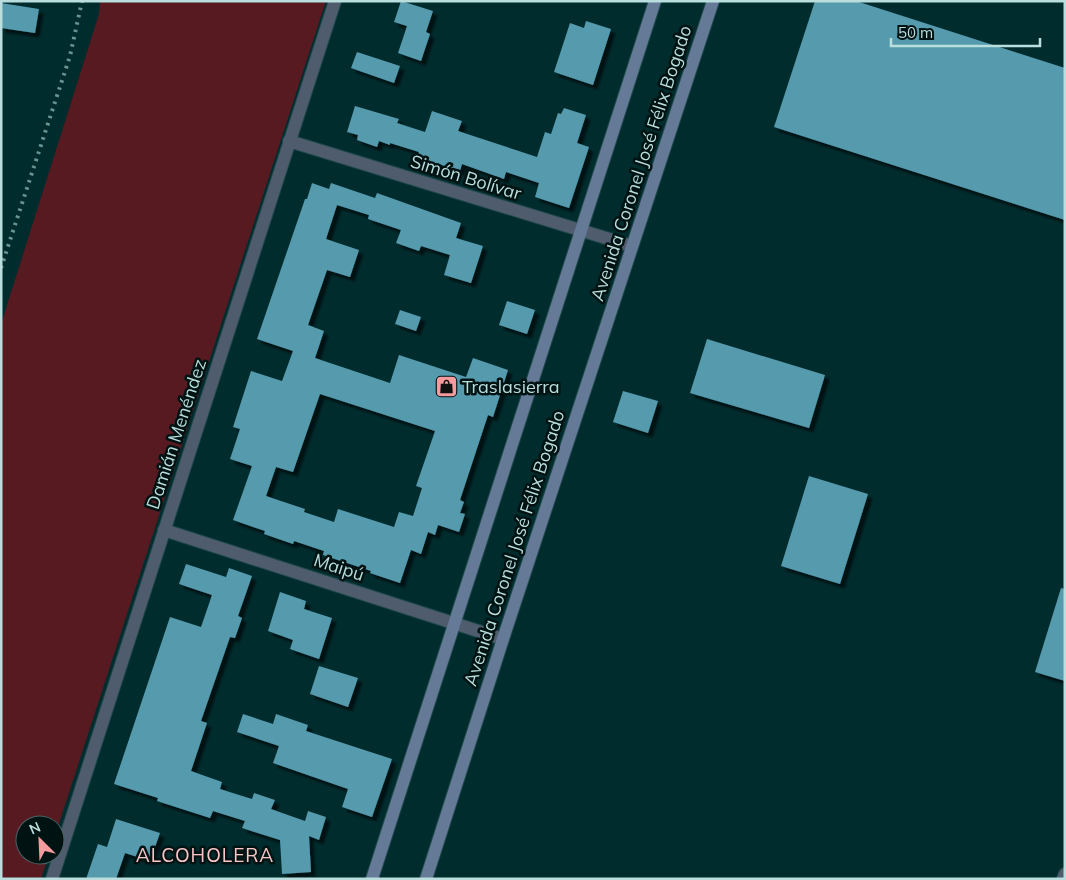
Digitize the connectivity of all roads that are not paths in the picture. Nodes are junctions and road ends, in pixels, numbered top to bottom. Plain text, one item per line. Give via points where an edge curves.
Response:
1 (335, 1) edge
2 (655, 1) edge
3 (713, 1) edge
4 (289, 141) junction
5 (581, 232) junction
6 (632, 246) junction
7 (164, 530) junction
8 (454, 622) junction
9 (502, 638) junction
10 (1065, 874) edge
11 (52, 879) edge
12 (372, 879) edge
13 (426, 879) edge
14 (1063, 879) edge

1 - 4 street, Damián Menéndez
2 - 5 main road, Avenida Coronel José Félix Bogado
3 - 6 main road, Avenida Coronel José Félix Bogado
4 - 5 street, Simón Bolívar
4 - 7 street, Damián Menéndez
5 - 6 street, Simón Bolívar
5 - 8 main road, Avenida Coronel José Félix Bogado
6 - 9 main road, Avenida Coronel José Félix Bogado
7 - 8 street, Maipú
7 - 11 street, Damián Menéndez
8 - 9 street, Maipú
8 - 12 main road, Avenida Coronel José Félix Bogado
9 - 13 main road, Avenida Coronel José Félix Bogado
10 - 14 street

